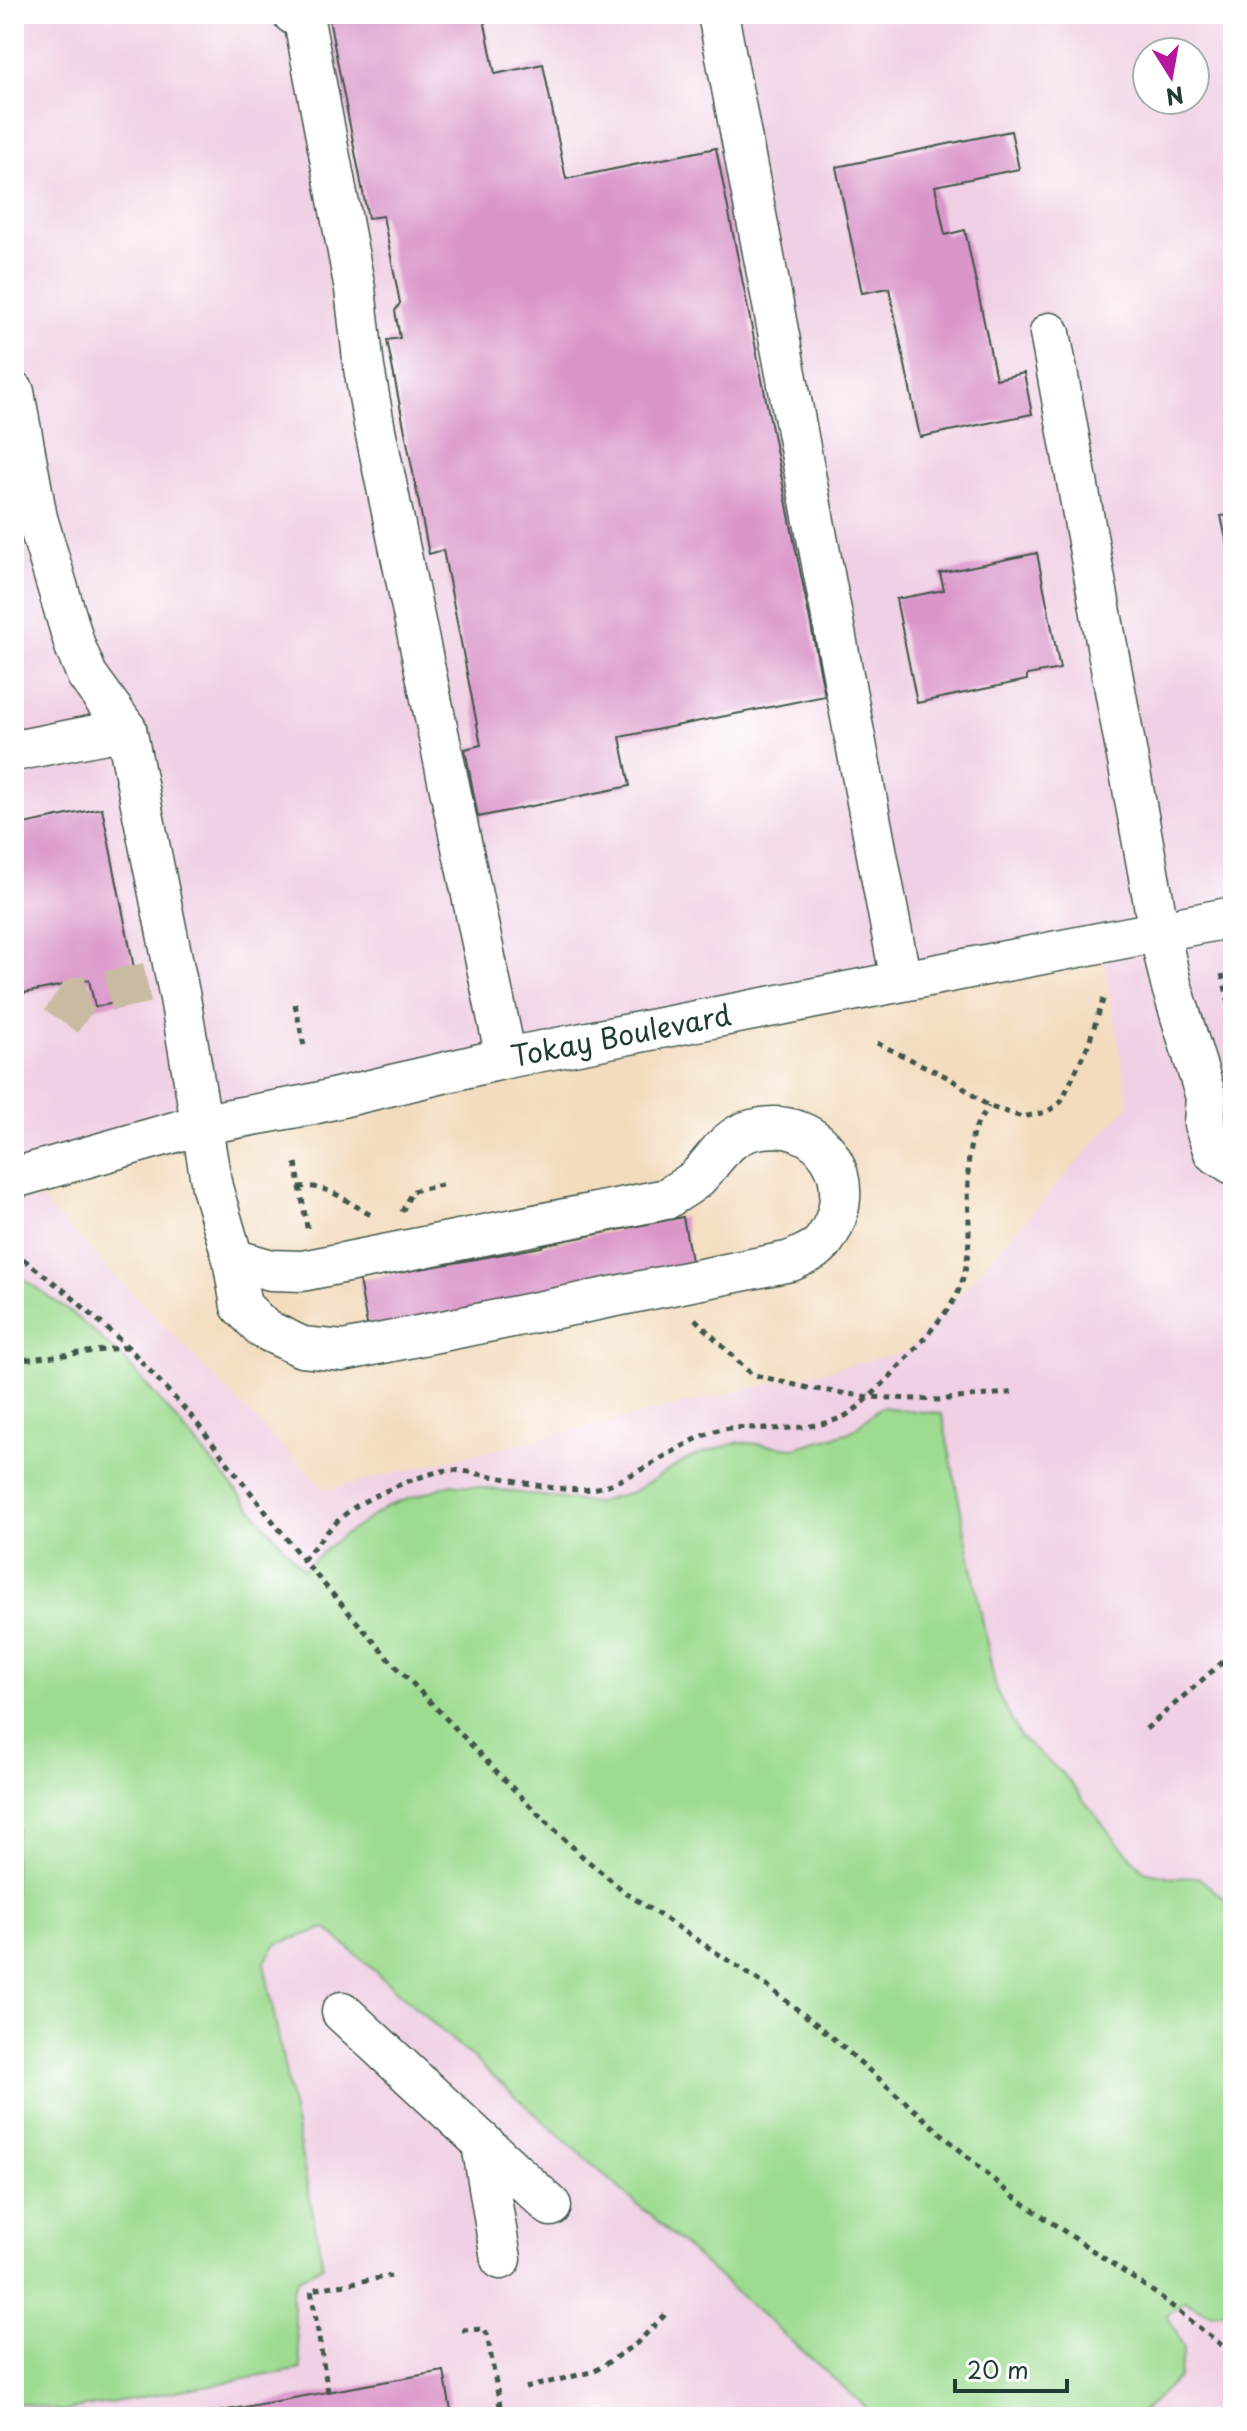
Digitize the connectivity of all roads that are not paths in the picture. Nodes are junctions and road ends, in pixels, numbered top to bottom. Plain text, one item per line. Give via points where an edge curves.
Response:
1 (293, 14) edge
2 (718, 14) edge
3 (1050, 333) dead end
4 (14, 392) edge
5 (126, 729) junction
6 (14, 751) edge
7 (1233, 917) edge
8 (1159, 931) junction
9 (901, 981) junction
10 (506, 1058) junction
11 (1206, 1097) junction
12 (203, 1124) junction
13 (1233, 1125) edge
14 (1233, 1164) edge
15 (14, 1178) edge
16 (233, 1259) junction
17 (342, 2012) dead end
18 (482, 2144) junction
19 (551, 2206) dead end
20 (501, 2259) dead end

1 - 10 street via 305,26 323,112 375,430
2 - 9 street
3 - 8 street
4 - 5 street via 37,518 75,646 87,675
5 - 6 street
5 - 12 street
7 - 8 street, Tokay Boulevard
8 - 9 street, Tokay Boulevard
8 - 11 street
9 - 10 street, Tokay Boulevard
10 - 12 street, Tokay Boulevard
11 - 13 street
11 - 14 street via 1204,1124 1214,1152
12 - 15 street, Tokay Boulevard
12 - 16 street via 212,1187
16 - 16 street via 241,1306 264,1329 302,1347 343,1351 791,1261 821,1245 838,1214 842,1188 831,1158 812,1138 782,1128 750,1130 720,1149 696,1179 666,1199 302,1271 271,1270
17 - 18 street
18 - 19 street
18 - 20 street

